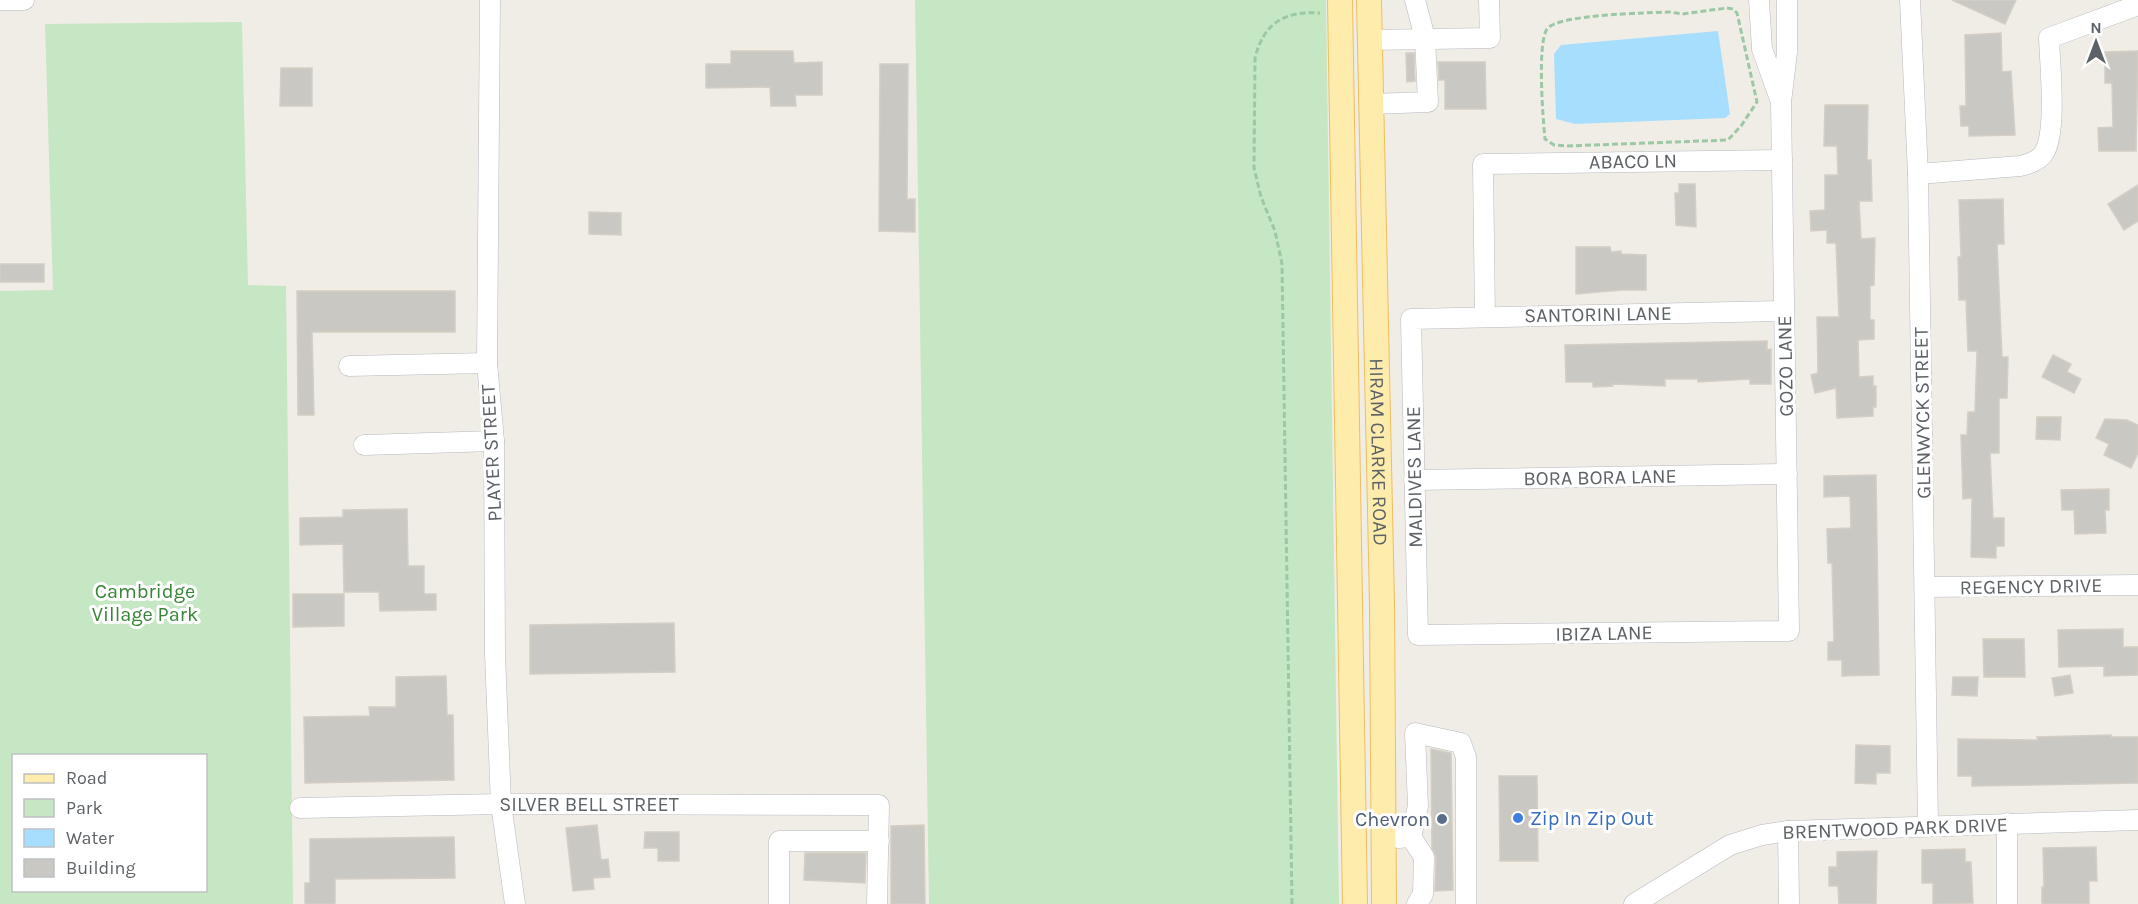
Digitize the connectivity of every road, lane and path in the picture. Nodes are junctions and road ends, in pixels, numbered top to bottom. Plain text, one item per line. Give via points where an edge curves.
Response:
1 (0, 0) edge
2 (24, 0) edge
3 (490, 0) edge
4 (1369, 0) edge
5 (1415, 0) edge
6 (1488, 0) edge
7 (1910, 0) edge
8 (2138, 4) edge
9 (1334, 6) edge
10 (1759, 7) edge
11 (1787, 7) edge
12 (1555, 23) joint
13 (1425, 38) junction
14 (1370, 40) junction
15 (1781, 102) junction
16 (1371, 104) junction
17 (1782, 160) junction
18 (1918, 174) junction
19 (1375, 276) junction
20 (1345, 277) junction
21 (1784, 310) junction
22 (1485, 317) junction
23 (1411, 319) joint
24 (487, 363) junction
25 (349, 366) dead end
26 (494, 441) junction
27 (364, 445) dead end
28 (1787, 474) junction
29 (1414, 480) junction
30 (1379, 497) junction
31 (1348, 498) junction
32 (2138, 585) edge
33 (1925, 587) junction
34 (1789, 630) joint
35 (1418, 635) joint
36 (1352, 722) junction
37 (1382, 723) junction
38 (501, 804) junction
39 (300, 808) dead end
40 (2138, 820) edge
41 (2007, 823) junction
42 (1928, 826) junction
43 (1788, 831) junction
44 (1411, 837) junction
45 (1383, 839) junction
46 (879, 841) junction
47 (515, 904) edge
48 (779, 904) edge
49 (878, 904) edge
50 (1292, 904) edge
51 (1355, 904) edge
52 (1384, 904) edge
53 (1417, 904) edge
54 (1466, 904) edge
55 (1634, 904) edge
56 (1789, 904) edge
57 (2007, 904) edge

1 - 2 street
3 - 24 street, PLAYER STREET
4 - 14 main road, HIRAM CLARKE ROAD
5 - 13 street
6 - 13 street via 1490,38
7 - 18 street, GLENWYCK STREET
8 - 18 street via 2049,38 2051,135 2042,156 2020,166
9 - 20 main road, HIRAM CLARKE ROAD
9 - 50 path via 1293,14 1273,23 1259,41 1255,57 1254,168 1282,264
10 - 11 street
10 - 15 street via 1762,49
11 - 15 street via 1788,52
12 - 12 path via 1587,16 1733,9 1757,102 1728,140 1554,145 1545,139 1542,60 1547,29
13 - 14 street
13 - 16 street via 1428,102
14 - 16 main road, HIRAM CLARKE ROAD
15 - 17 street, GOZO LANE
16 - 19 main road, HIRAM CLARKE ROAD
17 - 21 street, GOZO LANE
17 - 22 street, ABACO LN via 1483,164
18 - 33 street, GLENWYCK STREET
19 - 20 main road
19 - 30 main road, HIRAM CLARKE ROAD
20 - 31 main road, HIRAM CLARKE ROAD
21 - 22 street, SANTORINI LANE
21 - 28 street, GOZO LANE
22 - 23 street, SANTORINI LANE
23 - 29 street, MALDIVES LANE
24 - 25 street
24 - 26 street, PLAYER STREET
26 - 27 street
26 - 38 street, PLAYER STREET via 495,654
28 - 29 street, BORA BORA LANE
28 - 34 street, GOZO LANE
29 - 35 street, MALDIVES LANE
30 - 31 main road
30 - 37 main road, HIRAM CLARKE ROAD
31 - 36 main road, HIRAM CLARKE ROAD
32 - 33 street, REGENCY DRIVE
33 - 42 street, GLENWYCK STREET
34 - 35 street, IBIZA LANE
36 - 37 main road
36 - 51 main road, HIRAM CLARKE ROAD
37 - 45 main road, HIRAM CLARKE ROAD
38 - 39 street, SILVER BELL STREET
38 - 46 street, SILVER BELL STREET via 879,805
38 - 47 street, PLAYER STREET
40 - 41 street, BRENTWOOD PARK DRIVE
41 - 42 street, BRENTWOOD PARK DRIVE
41 - 57 street
42 - 43 street, BRENTWOOD PARK DRIVE
43 - 55 street, BRENTWOOD PARK DRIVE via 1730,845
43 - 56 street
44 - 45 street
44 - 53 street via 1424,857 1423,894
44 - 54 street via 1418,806 1415,733 1461,743 1466,758
45 - 52 main road, HIRAM CLARKE ROAD
46 - 48 street via 779,841
46 - 49 street

